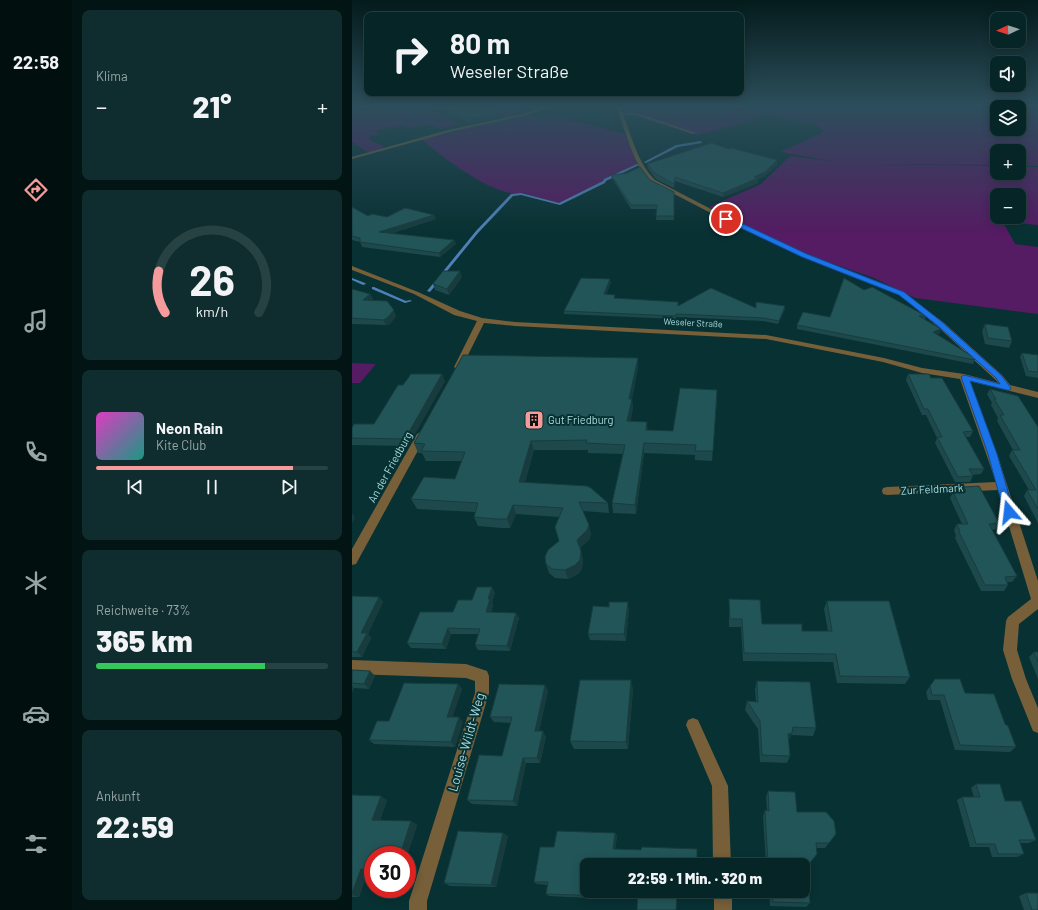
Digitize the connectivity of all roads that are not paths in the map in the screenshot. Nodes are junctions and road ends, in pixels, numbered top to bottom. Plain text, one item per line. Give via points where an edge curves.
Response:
1 (386, 148) edge
2 (634, 148) edge
3 (352, 158) edge
4 (352, 268) edge
5 (481, 320) junction
6 (455, 373) edge
7 (964, 377) junction
8 (1007, 388) junction
9 (1038, 395) edge
10 (425, 428) edge
11 (1001, 486) junction
12 (887, 492) dead end
13 (352, 560) edge
14 (1038, 600) edge
15 (352, 667) edge
16 (693, 725) dead end
17 (1038, 726) edge
18 (722, 858) edge
19 (723, 898) edge
20 (418, 910) edge
21 (723, 910) edge

1 - 3 street
2 - 8 street via 646,174 654,181 804,256 902,294 999,376
4 - 5 street, Weseler Straße via 416,293 457,313
5 - 6 street
5 - 7 street, Weseler Straße via 766,338 802,343
7 - 8 street, Weseler Straße
7 - 11 street via 993,454
8 - 9 street, Weseler Straße
10 - 13 street, An der Friedburg
11 - 12 street, Zur Feldmark
11 - 14 street
14 - 17 street via 1014,621 1010,650
15 - 20 street, Louise-Wildt-Weg via 466,671 482,676 482,693 418,901
16 - 18 street via 720,786
19 - 21 street

